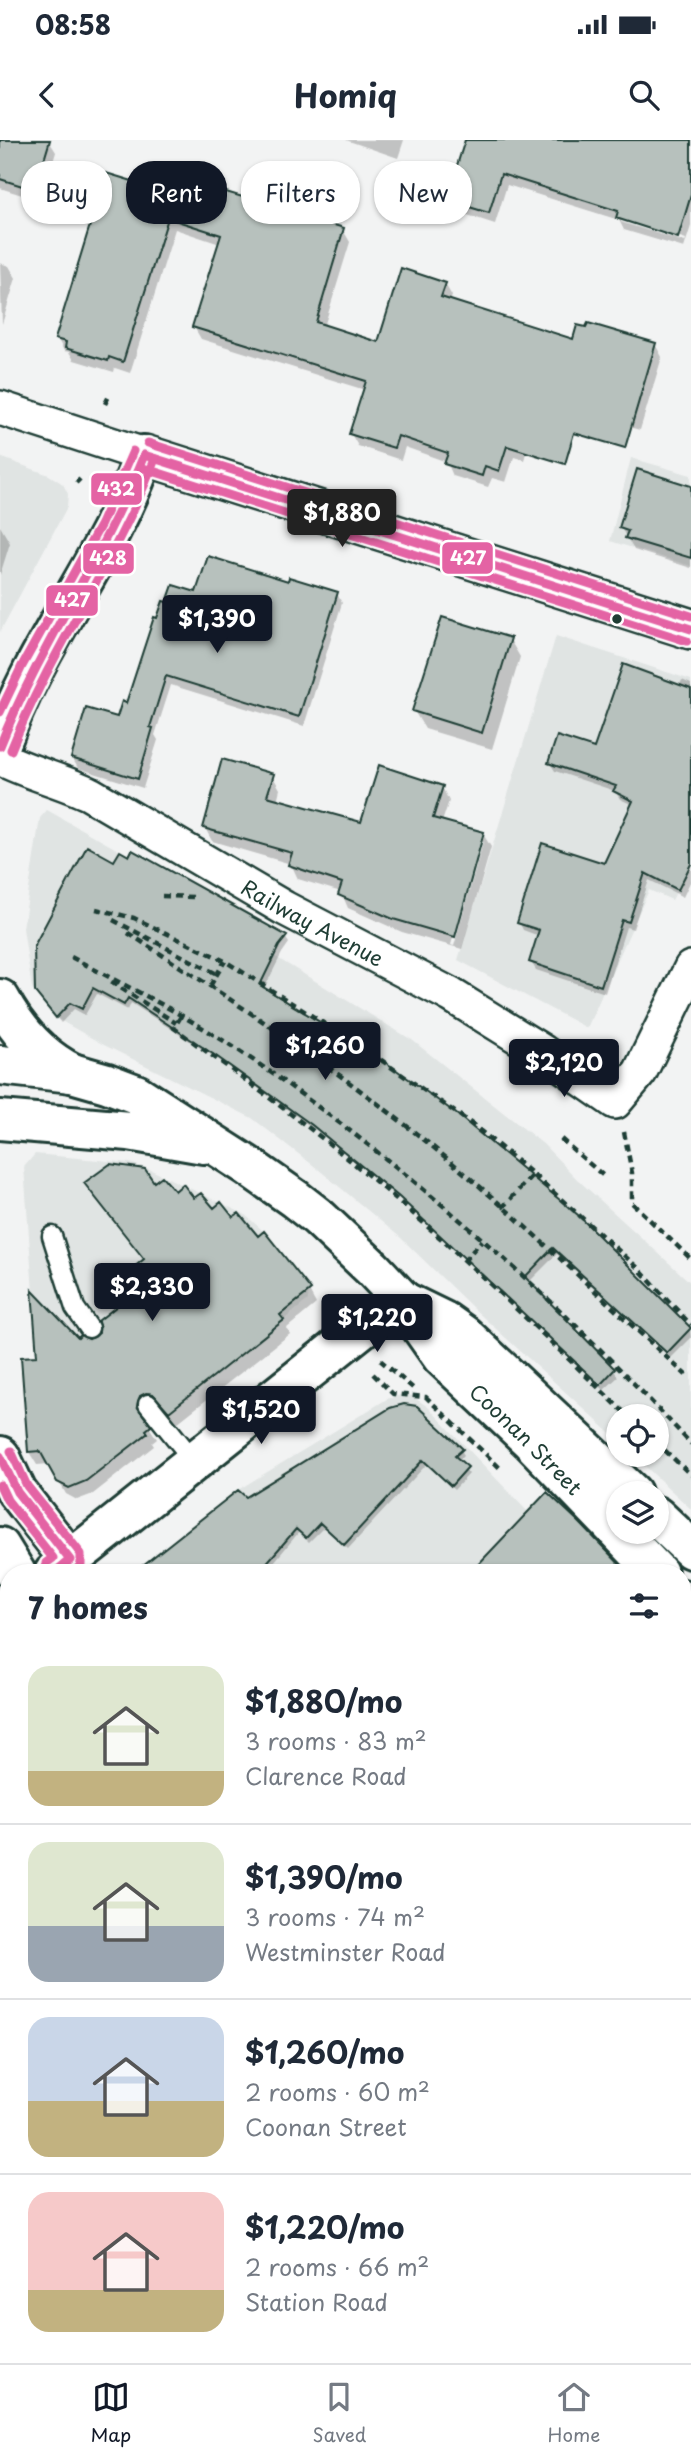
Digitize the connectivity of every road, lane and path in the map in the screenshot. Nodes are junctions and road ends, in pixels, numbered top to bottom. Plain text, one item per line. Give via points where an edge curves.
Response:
1 (109, 396) dead end
2 (105, 404) dead end
3 (0, 408) edge
4 (144, 455) junction
5 (691, 629) edge
6 (0, 746) edge
7 (0, 758) edge
8 (96, 909) dead end
9 (113, 920) dead end
10 (128, 933) dead end
11 (71, 957) dead end
12 (225, 961) junction
13 (87, 966) dead end
14 (691, 968) edge
15 (217, 974) junction
16 (210, 986) junction
17 (0, 999) edge
18 (181, 1016) junction
19 (176, 1023) junction
20 (0, 1065) edge
21 (72, 1073) junction
22 (615, 1102) junction
23 (0, 1120) edge
24 (561, 1139) dead end
25 (216, 1146) junction
26 (533, 1174) junction
27 (606, 1178) dead end
28 (502, 1208) junction
29 (51, 1236) dead end
30 (482, 1240) junction
31 (691, 1259) edge
32 (464, 1261) junction
33 (401, 1299) junction
34 (691, 1325) edge
35 (89, 1328) dead end
36 (379, 1359) dead end
37 (373, 1374) dead end
38 (685, 1375) dead end
39 (414, 1389) dead end
40 (148, 1404) dead end
41 (615, 1404) edge
42 (691, 1444) edge
43 (669, 1454) edge
44 (0, 1456) edge
45 (194, 1461) junction
46 (500, 1468) dead end
47 (691, 1475) edge
48 (619, 1481) edge
49 (669, 1528) edge
50 (0, 1547) edge
51 (691, 1549) edge
52 (10, 1564) edge
53 (60, 1564) edge
54 (66, 1564) edge
55 (649, 1564) edge

1 - 2 path
3 - 4 street
4 - 5 main road
4 - 6 main road via 122,510 31,673
7 - 22 street, Railway Avenue via 90,794 284,908 451,995
8 - 12 path via 134,918
9 - 15 path
10 - 16 path
11 - 18 path
12 - 15 path
12 - 26 path via 374,1055
13 - 19 path
14 - 22 street via 640,1072
15 - 16 path
16 - 28 path via 401,1121
17 - 21 main road via 38,1052
18 - 19 path
18 - 30 path via 305,1097 393,1163
19 - 32 path via 174,1028 331,1145
20 - 21 main road, Coonan Street
21 - 25 main road, Coonan Street via 136,1094
22 - 31 path via 629,1152 632,1203
23 - 25 main road, Coonan Street via 129,1131
24 - 27 path
25 - 33 main road, Coonan Street via 318,1217
26 - 28 path
26 - 34 path via 637,1267
28 - 38 path
29 - 35 lane via 75,1308
30 - 32 path
30 - 42 path
32 - 41 path
33 - 45 main road
33 - 48 main road, Coonan Street via 465,1336
33 - 55 main road, Coonan Street via 442,1357
36 - 39 path
37 - 46 path via 393,1394 426,1397
40 - 45 lane
43 - 47 path
44 - 53 main road
45 - 54 main road
49 - 51 main road
50 - 52 main road

